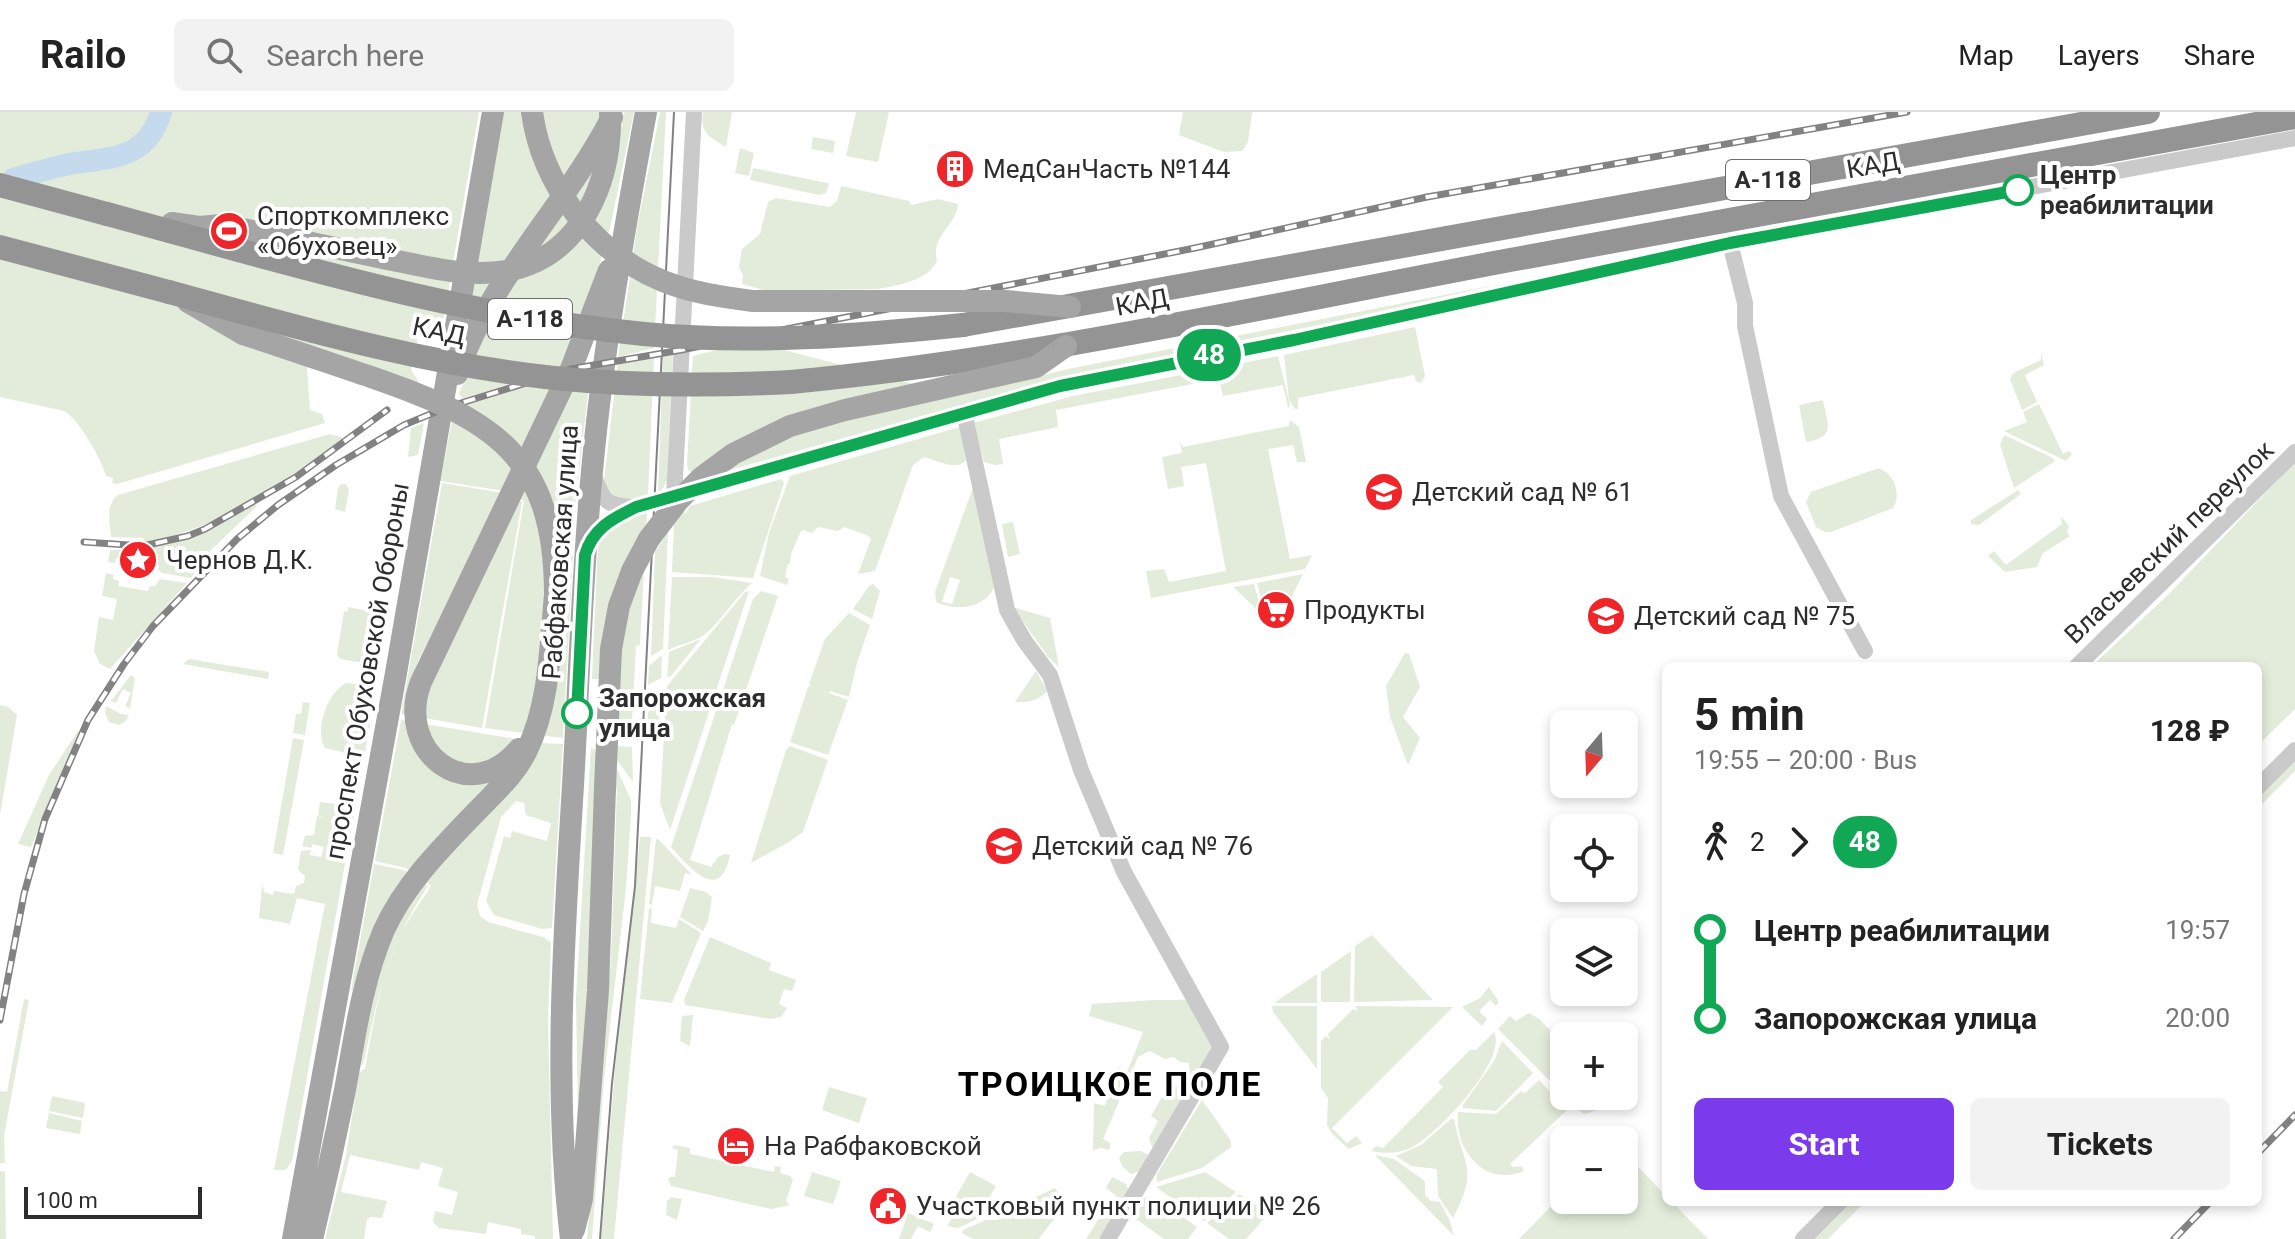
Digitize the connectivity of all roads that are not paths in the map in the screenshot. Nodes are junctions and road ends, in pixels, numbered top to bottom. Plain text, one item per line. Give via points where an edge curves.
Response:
1 (493, 112) edge
2 (532, 112) edge
3 (612, 112) edge
4 (646, 112) edge
5 (694, 112) edge
6 (2148, 112) edge
7 (2295, 117) edge
8 (2295, 138) edge
9 (0, 185) edge
10 (107, 214) junction
11 (623, 232) junction
12 (1730, 243) junction
13 (0, 247) edge
14 (169, 292) junction
15 (1070, 307) junction
16 (1066, 346) junction
17 (964, 412) junction
18 (438, 434) junction
19 (2295, 452) edge
20 (592, 470) junction
21 (674, 497) junction
22 (636, 507) junction
23 (585, 555) junction
24 (1865, 651) dead end
25 (2081, 662) edge
26 (536, 729) junction
27 (2295, 750) edge
28 (2262, 783) edge
29 (1836, 1206) edge
30 (293, 1239) edge
31 (312, 1239) edge
32 (571, 1239) edge
33 (1108, 1239) edge
34 (1803, 1239) edge

1 - 18 main road, проспект Обуховской Обороны
2 - 15 main road, bridge via 545,161 577,216 622,258 676,286 753,301 1006,301
3 - 10 main road, bridge via 607,164 594,204 559,246 504,271 425,266 222,225 199,227
3 - 18 main road via 583,166 480,318
4 - 11 main road, Рабфаковская улица
5 - 21 street
6 - 15 highway, КАД / А-118
7 - 16 highway, КАД / А-118
8 - 12 street
9 - 10 highway, КАД / А-118
10 - 15 highway, КАД / А-118, bridge via 473,309 645,334 864,336
11 - 20 main road, Рабфаковская улица
11 - 26 main road via 571,369 415,703 418,736 429,755 462,773 477,774 500,765
12 - 17 street via 1060,386
12 - 24 street via 1781,496
13 - 14 highway, КАД / А-118
14 - 16 highway, КАД / А-118, bridge via 343,340 474,367 653,385 860,375
14 - 26 main road, bridge via 243,334 426,396 466,415 511,452 546,511 555,556 550,649
16 - 32 main road, bridge via 1036,367 790,426 733,454 702,477 649,539 619,606 610,661 598,990 582,1199
17 - 21 street
17 - 33 street via 1007,610 1050,675 1081,770 1124,872 1221,1047
18 - 30 main road, проспект Обуховской Обороны
19 - 25 street, Власьевский переулок
20 - 22 street via 604,500
20 - 23 main road, Рабфаковская улица
21 - 22 street
22 - 23 street via 601,527
23 - 32 main road, Рабфаковская улица via 561,1036 564,1185
26 - 31 main road via 516,768 427,864 384,929 361,1003
27 - 28 street
29 - 34 street

